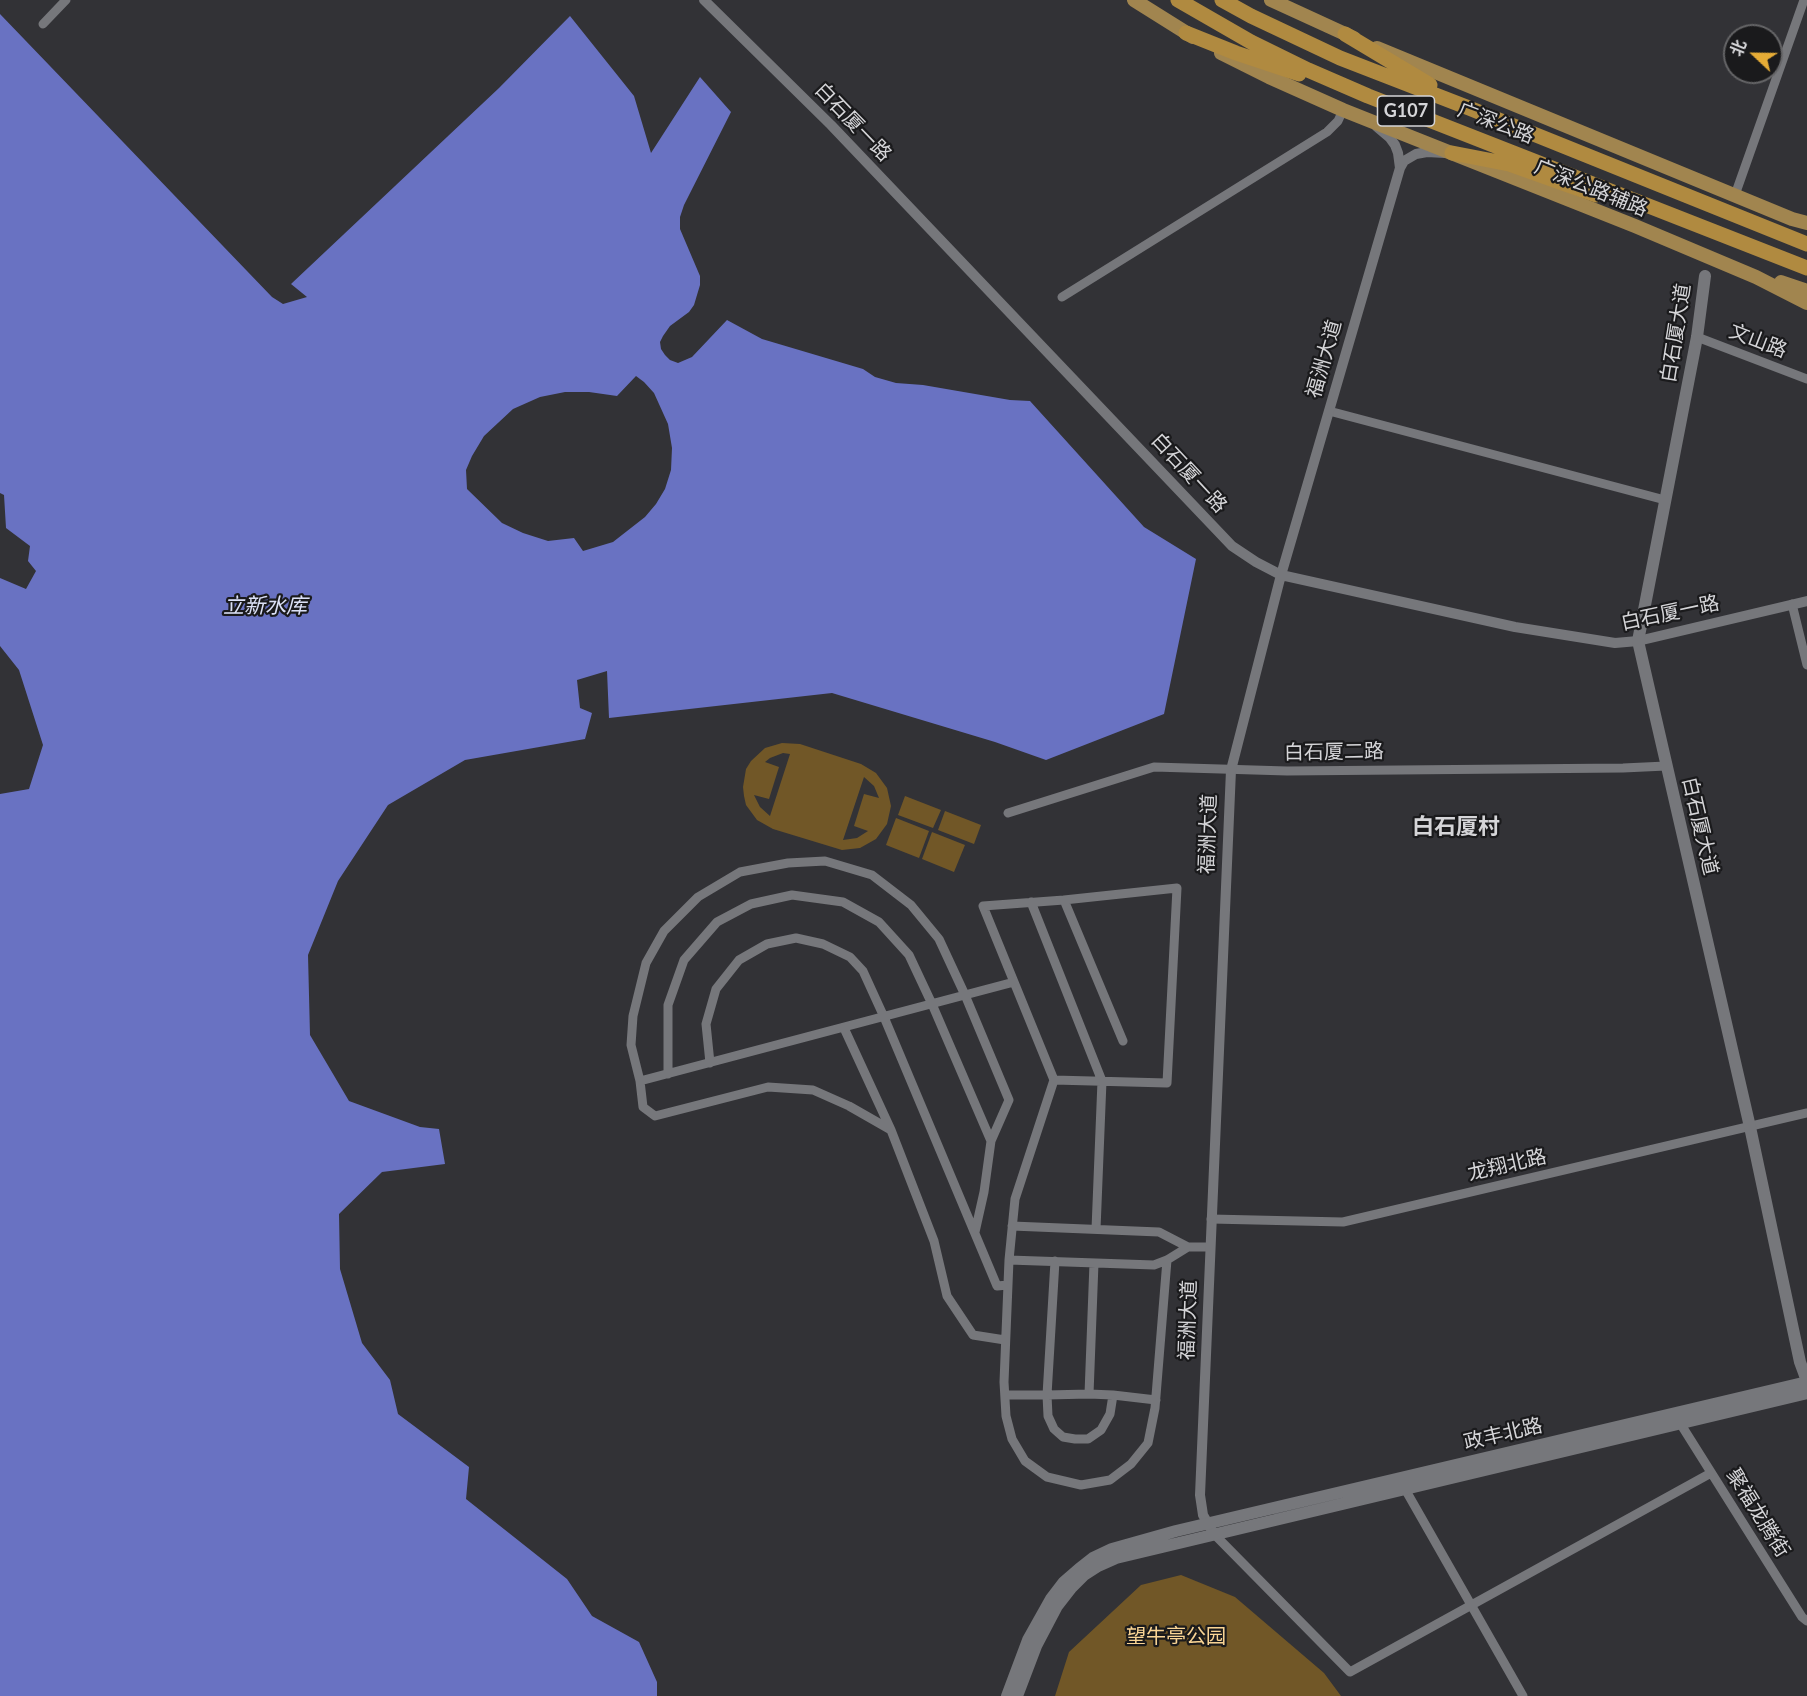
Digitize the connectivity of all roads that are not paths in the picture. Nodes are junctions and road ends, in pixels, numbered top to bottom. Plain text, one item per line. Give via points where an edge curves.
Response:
1 (66, 0) edge
2 (704, 0) edge
3 (1134, 0) edge
4 (1178, 0) edge
5 (1222, 0) edge
6 (1271, 0) edge
7 (1804, 0) edge
8 (43, 24) dead end
9 (1186, 33) junction
10 (1345, 34) junction
11 (1368, 96) junction
12 (1469, 108) junction
13 (1343, 110) junction
14 (1365, 119) junction
15 (1452, 153) junction
16 (1400, 168) junction
17 (1735, 195) junction
18 (1644, 203) junction
19 (1807, 224) edge
20 (1807, 244) edge
21 (1807, 268) edge
22 (1705, 276) dead end
23 (1756, 277) junction
24 (1807, 291) edge
25 (1786, 292) junction
26 (1062, 297) dead end
27 (1807, 303) edge
28 (1807, 309) edge
29 (1697, 338) junction
30 (1807, 379) edge
31 (1329, 411) junction
32 (1665, 500) junction
33 (1281, 575) junction
34 (1807, 601) edge
35 (1792, 604) junction
36 (1638, 641) junction
37 (1807, 666) edge
38 (1666, 766) junction
39 (1231, 770) junction
40 (1008, 813) dead end
41 (1064, 900) junction
42 (1031, 902) junction
43 (1014, 982) junction
44 (965, 996) junction
45 (932, 1004) junction
46 (884, 1017) junction
47 (844, 1028) junction
48 (1123, 1041) dead end
49 (710, 1063) junction
50 (668, 1074) junction
51 (1054, 1080) junction
52 (640, 1081) junction
53 (1102, 1081) junction
54 (1807, 1113) edge
55 (1750, 1127) junction
56 (891, 1130) junction
57 (991, 1141) junction
58 (1211, 1219) junction
59 (1012, 1226) junction
60 (1096, 1229) junction
61 (975, 1232) junction
62 (1188, 1246) junction
63 (1210, 1247) junction
64 (1009, 1260) junction
65 (1167, 1260) junction
66 (1055, 1261) junction
67 (1094, 1263) junction
68 (1008, 1285) junction
69 (1005, 1340) junction
70 (1807, 1381) edge
71 (1807, 1393) edge
72 (1089, 1394) junction
73 (1005, 1395) junction
74 (1047, 1395) junction
75 (1113, 1395) junction
76 (1156, 1400) junction
77 (1680, 1424) junction
78 (1711, 1473) junction
79 (1405, 1489) junction
80 (1211, 1529) junction
81 (1471, 1604) junction
82 (1807, 1621) edge
83 (1007, 1696) edge
84 (1017, 1696) edge
85 (1523, 1696) edge

1 - 8 street
2 - 33 street, 白石厦一路 via 831,124 1232,546
3 - 9 main road, 广深公路辅路
4 - 11 highway, 广深公路 / G107 via 1251,42
5 - 12 highway, 广深公路 / G107 via 1340,58
6 - 10 main road
7 - 17 street
9 - 11 highway via 1260,62
9 - 13 main road, 广深公路辅路
10 - 12 highway
10 - 17 main road
11 - 18 highway, 广深公路 / G107
12 - 20 highway, 广深公路 / G107
13 - 14 main road, 广深公路辅路
13 - 26 street via 1327,132
14 - 15 main road, 广深公路辅路
14 - 16 street via 1390,138
15 - 16 street via 1416,154
15 - 18 highway via 1498,161 1597,195
15 - 23 main road, 广深公路辅路
16 - 31 street, 福洲大道
17 - 19 main road
18 - 21 highway, 广深公路 / G107
22 - 29 main road, 白石厦大道
23 - 24 main road
23 - 25 main road, 广深公路辅路
25 - 27 main road, 广深公路辅路
25 - 28 main road
29 - 30 street, 文山路
29 - 32 main road, 白石厦大道
31 - 32 street
31 - 33 street, 福洲大道
32 - 36 main road, 白石厦大道
33 - 36 street, 白石厦一路 via 1515,627 1615,643
33 - 39 street, 福洲大道
34 - 35 street, 白石厦一路
35 - 36 street, 白石厦一路
35 - 37 street
36 - 38 main road, 白石厦大道
38 - 39 street, 白石厦二路
38 - 55 main road, 白石厦大道
39 - 40 street, 白石厦二路 via 1154,767
39 - 58 street, 福洲大道
41 - 42 street
41 - 48 street
41 - 53 street via 1178,888 1167,1083
42 - 43 street via 983,906
42 - 53 street
43 - 44 street
43 - 51 street
44 - 45 street
44 - 52 street via 939,939 911,905 872,875 825,861 740,872 698,897 664,931 646,963 633,1016 631,1045
44 - 57 street via 1009,1100
45 - 46 street
45 - 50 street via 909,955 879,922 843,902 792,896 751,904 717,922 684,960 669,1005
45 - 57 street
46 - 47 street
46 - 49 street via 863,971 850,957 823,944 796,938 767,944 739,960 716,989 705,1024
46 - 61 street
47 - 49 street
47 - 56 street
49 - 50 street
50 - 52 street
51 - 53 street
51 - 59 street via 1015,1199
52 - 56 street via 643,1107 655,1116 768,1087 813,1090
53 - 60 street
54 - 55 street, 龙翔北路
55 - 58 street, 龙翔北路 via 1343,1222
55 - 70 main road, 白石厦大道
56 - 69 street via 934,1241 947,1296 973,1335
57 - 61 street
58 - 63 street, 福洲大道
59 - 60 street
59 - 64 street
60 - 62 street via 1159,1232
61 - 68 street via 997,1286
62 - 63 street
62 - 65 street
63 - 80 street, 福洲大道 via 1200,1495 1203,1515
64 - 66 street
64 - 68 street
65 - 67 street via 1154,1265
65 - 76 street
66 - 67 street
66 - 74 street
67 - 72 street
68 - 69 street
69 - 73 street
70 - 80 main road, 政丰北路
71 - 77 main road, 政丰北路
72 - 74 street
72 - 75 street
73 - 74 street
73 - 76 street via 1011,1439 1025,1461 1047,1477 1082,1485 1110,1480 1131,1464 1148,1443
74 - 75 street via 1048,1416 1054,1429 1063,1437 1075,1439 1088,1439 1101,1430 1110,1414
75 - 76 street
77 - 78 street, 聚福龙腾街
77 - 79 main road, 政丰北路
78 - 81 street
78 - 82 street, 聚福龙腾街
79 - 80 main road, 政丰北路
79 - 81 street
80 - 81 street via 1350,1672
80 - 83 main road via 1131,1543 1112,1549 1079,1569 1064,1582 1039,1619
80 - 84 main road via 1116,1558 1084,1575 1057,1606
81 - 85 street

